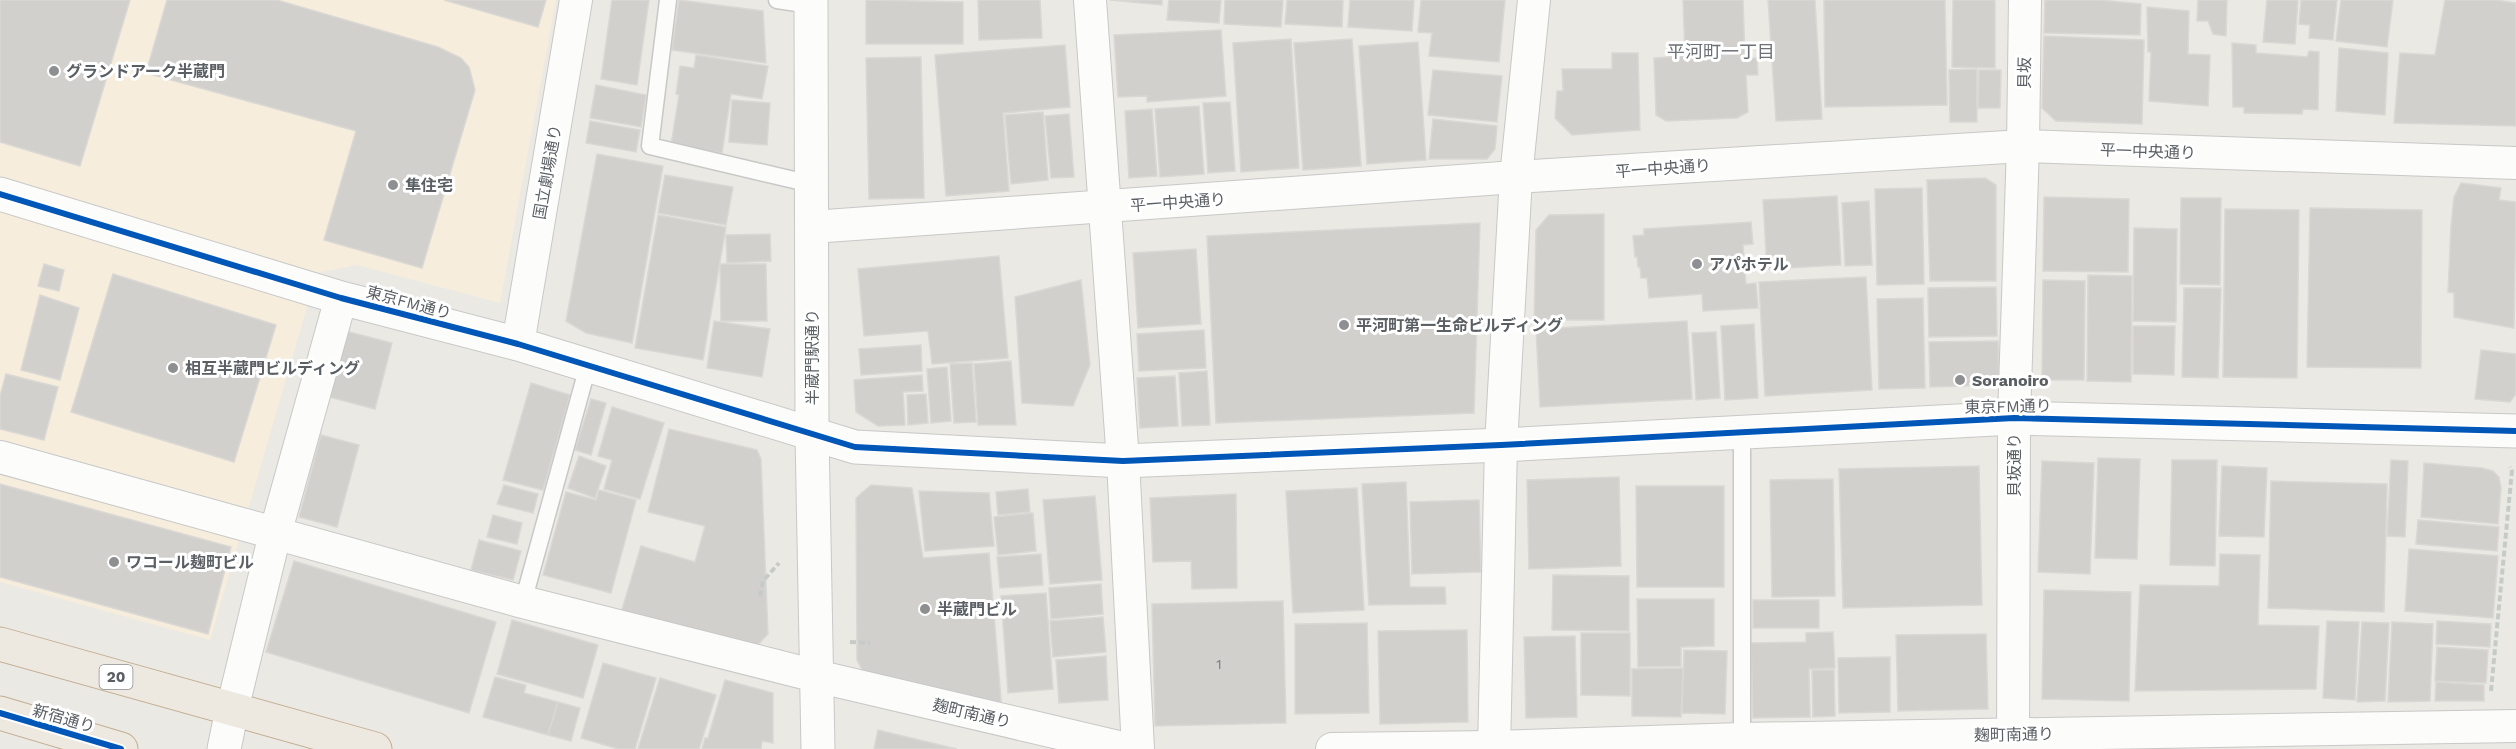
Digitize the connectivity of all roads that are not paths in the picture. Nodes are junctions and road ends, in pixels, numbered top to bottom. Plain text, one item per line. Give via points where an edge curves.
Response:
1 (576, 0) edge
2 (668, 0) edge
3 (777, 0) edge
4 (1090, 0) edge
5 (1534, 0) edge
6 (2025, 0) edge
7 (811, 2) edge
8 (2023, 146) junction
9 (2516, 163) edge
10 (1516, 177) junction
11 (811, 184) junction
12 (0, 194) edge
13 (1105, 207) junction
14 (812, 227) junction
15 (341, 298) junction
16 (518, 344) junction
17 (588, 366) junction
18 (2014, 418) junction
19 (2513, 431) edge
20 (1742, 432) junction
21 (812, 434) junction
22 (1500, 445) junction
23 (0, 457) edge
24 (1123, 461) junction
25 (275, 534) junction
26 (523, 602) junction
27 (0, 644) edge
28 (816, 676) junction
29 (232, 710) junction
30 (0, 713) edge
31 (2502, 727) edge
32 (1742, 739) junction
33 (2013, 741) edge
34 (1494, 748) edge
35 (121, 749) edge
36 (224, 749) edge
37 (375, 749) edge
38 (818, 749) edge
39 (1127, 749) edge
40 (1138, 749) edge
41 (1332, 749) edge

1 - 16 street, 国立劇場通り
2 - 11 lane via 650,146
3 - 7 lane
4 - 13 street
5 - 10 street
6 - 8 street, 貝坂
7 - 11 street, 半蔵門駅通り
8 - 9 street, 平一中央通り
8 - 10 street, 平一中央通り
8 - 18 street, 貝坂通り
10 - 13 street, 平一中央通り
10 - 22 street
11 - 14 street, 半蔵門駅通り
12 - 15 street, 東京FM通り
13 - 14 street, 平一中央通り
13 - 24 street
14 - 21 street, 半蔵門駅通り
15 - 16 street, 東京FM通り
15 - 25 street
16 - 17 street, 東京FM通り
17 - 21 street, 東京FM通り
17 - 26 lane
18 - 19 street, 東京FM通り
18 - 20 street, 東京FM通り
18 - 33 street, 貝坂通り
20 - 22 street, 東京FM通り
20 - 32 lane
21 - 24 street, 東京FM通り via 855,447
21 - 28 street, 半蔵門駅通り
22 - 24 street, 東京FM通り
22 - 34 street
23 - 25 street, 麹町南通り
24 - 40 street
25 - 26 street, 麹町南通り
25 - 29 street
26 - 28 street, 麹町南通り
27 - 29 highway, 20
28 - 38 street, 半蔵門駅通り
28 - 39 street, 麹町南通り
29 - 36 street
29 - 37 highway, 20
30 - 35 highway, 新宿通り
31 - 33 street, 麹町南通り
32 - 33 street, 麹町南通り
32 - 34 street, 麹町南通り
34 - 41 street, 麹町南通り

